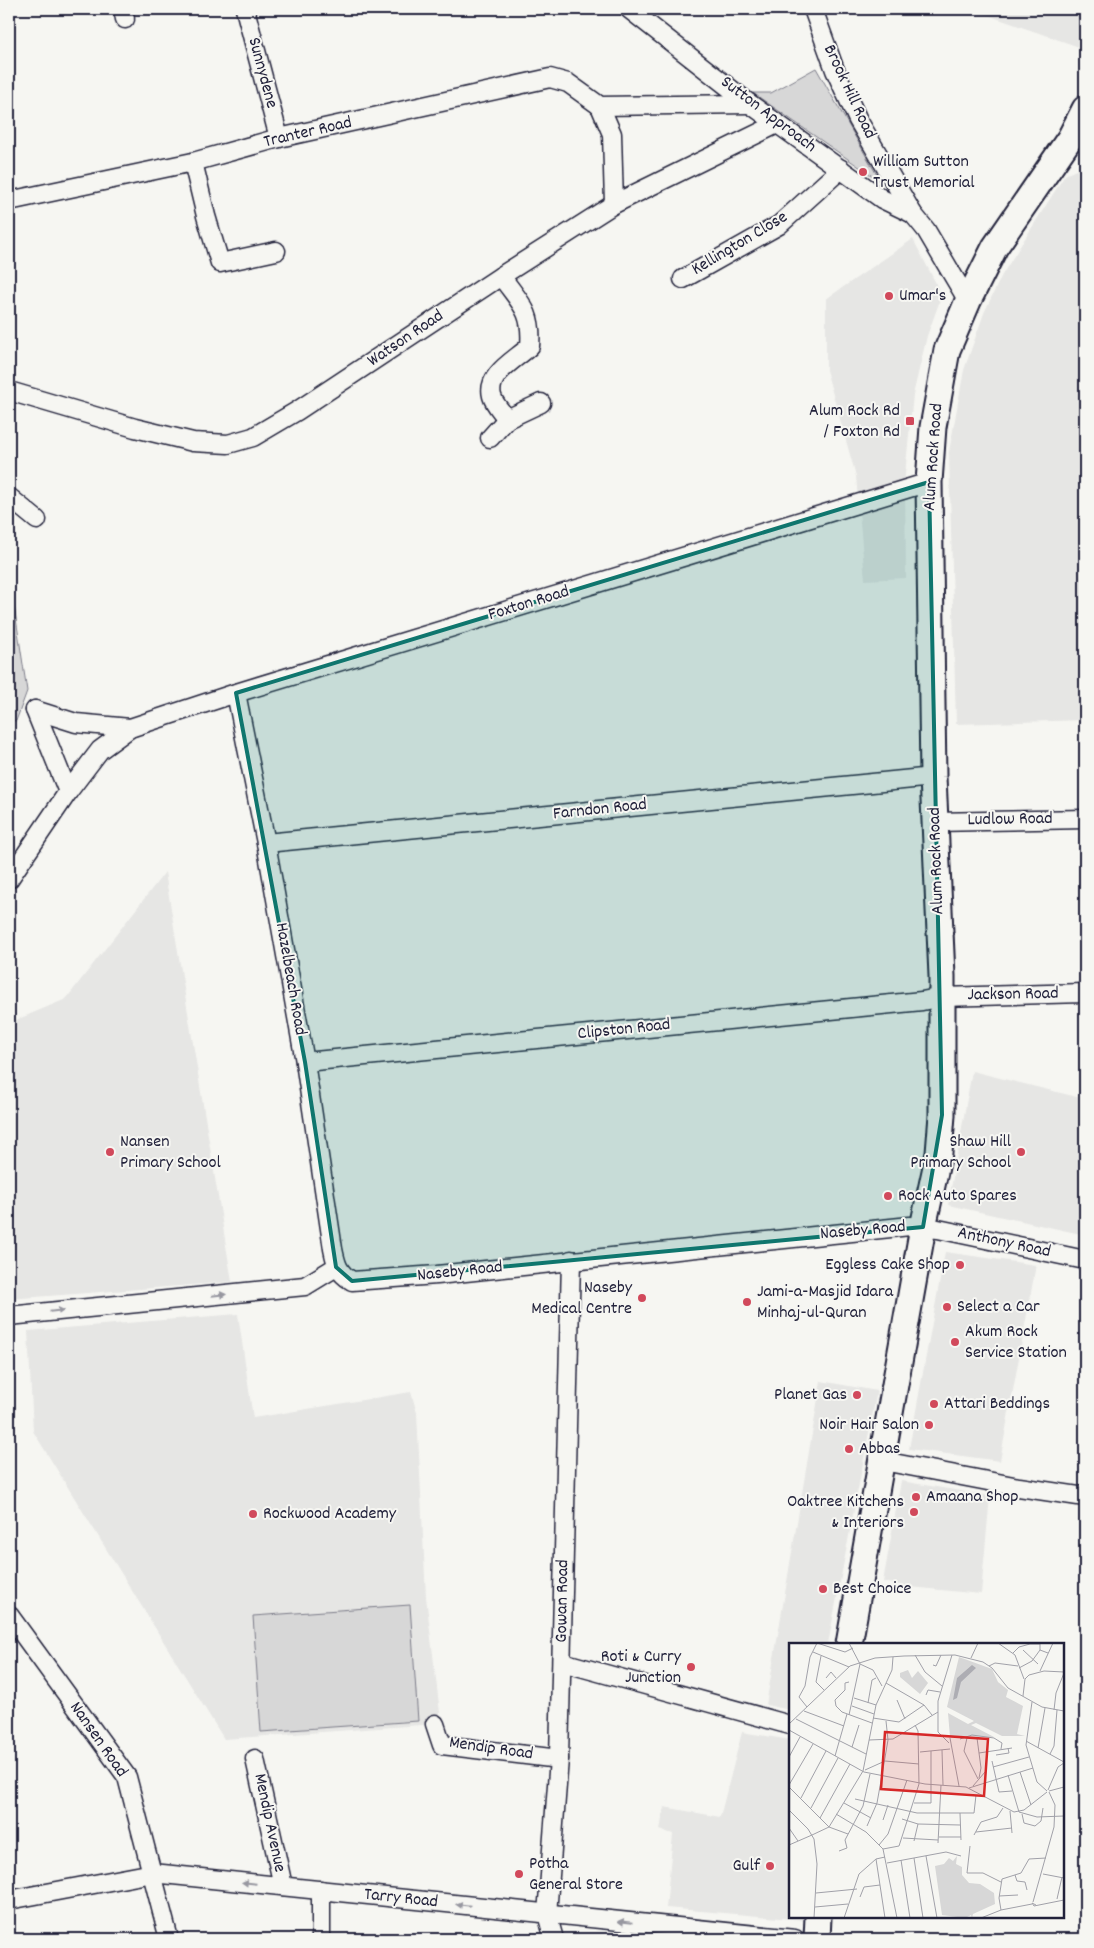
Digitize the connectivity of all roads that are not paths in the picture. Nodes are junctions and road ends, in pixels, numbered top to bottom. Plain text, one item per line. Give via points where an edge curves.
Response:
1 (245, 9) edge
2 (629, 9) edge
3 (812, 9) edge
4 (750, 104) junction
5 (600, 106) junction
6 (1085, 109) edge
7 (777, 124) junction
8 (279, 138) junction
9 (1078, 140) edge
10 (193, 162) junction
11 (841, 169) junction
12 (9, 201) edge
13 (614, 204) junction
14 (913, 214) junction
15 (276, 250) dead end
16 (501, 276) junction
17 (682, 279) dead end
18 (968, 301) junction
19 (10, 396) edge
20 (540, 403) dead end
21 (506, 419) junction
22 (490, 438) dead end
23 (929, 482) junction
24 (9, 498) edge
25 (37, 520) dead end
26 (236, 693) junction
27 (130, 728) junction
28 (933, 777) junction
29 (68, 792) junction
30 (1085, 819) edge
31 (935, 822) junction
32 (266, 843) junction
33 (9, 880) edge
34 (1085, 993) edge
35 (942, 996) junction
36 (305, 1062) junction
37 (923, 1228) junction
38 (571, 1260) junction
39 (1085, 1260) edge
40 (336, 1267) junction
41 (9, 1316) edge
42 (883, 1461) junction
43 (1085, 1497) edge
44 (9, 1615) edge
45 (850, 1643) edge
46 (562, 1662) junction
47 (436, 1724) dead end
48 (789, 1725) edge
49 (255, 1759) dead end
50 (559, 1759) junction
51 (153, 1873) junction
52 (283, 1886) junction
53 (321, 1890) junction
54 (9, 1900) edge
55 (547, 1914) junction
56 (818, 1918) edge
57 (169, 1939) edge
58 (321, 1939) edge
59 (554, 1939) edge
60 (795, 1939) edge
61 (817, 1939) edge

1 - 8 street, Sunnydene
2 - 4 street, Sutton Approach
3 - 14 street, Brook Hill Road via 858,120
4 - 5 street
4 - 7 street, Sutton Approach
5 - 8 street, Tranter Road via 568,83 550,78
5 - 13 street via 612,134
6 - 9 street, Alum Rock Road
7 - 11 street, Sutton Approach
7 - 13 street, Watson Road
8 - 10 street, Tranter Road
9 - 18 street, Alum Rock Road via 995,247
10 - 12 street, Tranter Road
10 - 15 street via 220,263
11 - 14 street, Sutton Approach via 882,199
11 - 17 street, Kellington Close via 779,225
13 - 16 street, Watson Road
14 - 18 street, Brook Hill Road
16 - 19 street, Watson Road via 297,411 254,437 228,444 183,440
16 - 21 street via 528,314 532,330 530,346 498,372 490,385 492,397
18 - 23 street, Alum Rock Road via 947,350 933,427
20 - 21 street
21 - 22 street
23 - 26 street, Foxton Road
23 - 28 street, Alum Rock Road
24 - 25 street
26 - 27 street, Foxton Road
26 - 32 street, Hazelbeach Road
27 - 29 street via 100,750
27 - 29 street via 76,722 35,710
28 - 31 street, Alum Rock Road
28 - 32 street, Farndon Road
29 - 33 street
30 - 31 street, Ludlow Road
31 - 35 street, Alum Rock Road
32 - 36 street, Hazelbeach Road
34 - 35 street, Jackson Road
35 - 36 street, Clipston Road via 912,1002
35 - 37 street, Alum Rock Road via 939,1152
36 - 40 street, Hazelbeach Road
37 - 38 street, Naseby Road via 910,1226
37 - 39 street, Anthony Road
37 - 42 street, Alum Rock Road
38 - 40 street, Naseby Road via 352,1282
38 - 46 street, Gowan Road
41 -> 40 street via 305,1286
42 - 43 street
42 - 45 street, Alum Rock Road
44 - 51 street, Nansen Road via 127,1777
46 - 48 street
46 - 50 street, Gowan Road
47 - 50 street, Mendip Road via 442,1745
49 - 52 street, Mendip Avenue
50 - 55 street, Gowan Road
52 -> 51 street, Tarry Road
51 - 54 street, Tarry Road
51 - 57 street, Nansen Road
52 - 53 street, Tarry Road
55 -> 53 street, Tarry Road
53 - 58 street
55 - 59 street, Gowan Road
60 -> 55 street, Tarry Road
56 - 61 street

